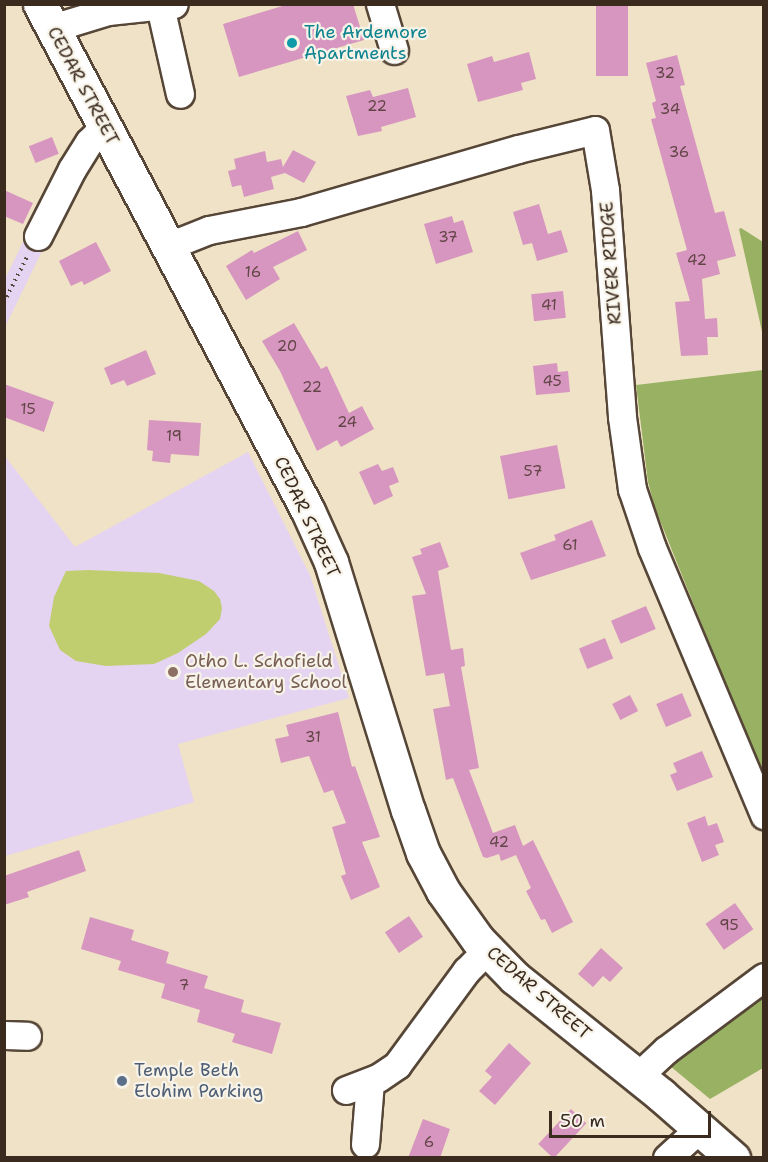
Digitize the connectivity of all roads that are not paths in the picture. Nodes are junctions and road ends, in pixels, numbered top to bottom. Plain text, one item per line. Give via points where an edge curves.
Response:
1 (380, 4) edge
2 (167, 5) edge
3 (46, 16) edge
4 (394, 50) dead end
5 (180, 94) dead end
6 (104, 127) junction
7 (38, 236) road end
8 (166, 247) junction
9 (764, 815) edge
10 (487, 950) junction
11 (764, 977) edge
12 (638, 1076) junction
13 (700, 1128) junction
14 (365, 1144) dead end
15 (667, 1158) edge
16 (733, 1158) edge

1 - 4 street
2 - 3 street
2 - 5 street
3 - 6 main road, CEDAR STREET
6 - 7 street via 72,169
6 - 8 main road, CEDAR STREET
8 - 9 street, RIVER RIDGE via 197,233 310,210 595,130 605,190 622,417 632,489 652,548
8 - 10 main road, CEDAR STREET via 308,511 331,562 419,843 451,903
10 - 12 main road, CEDAR STREET via 526,987
10 - 14 street via 466,971 405,1057 388,1072 358,1086
11 - 12 street via 675,1042
12 - 13 main road, CEDAR STREET
13 - 15 street
13 - 16 main road, CEDAR STREET

